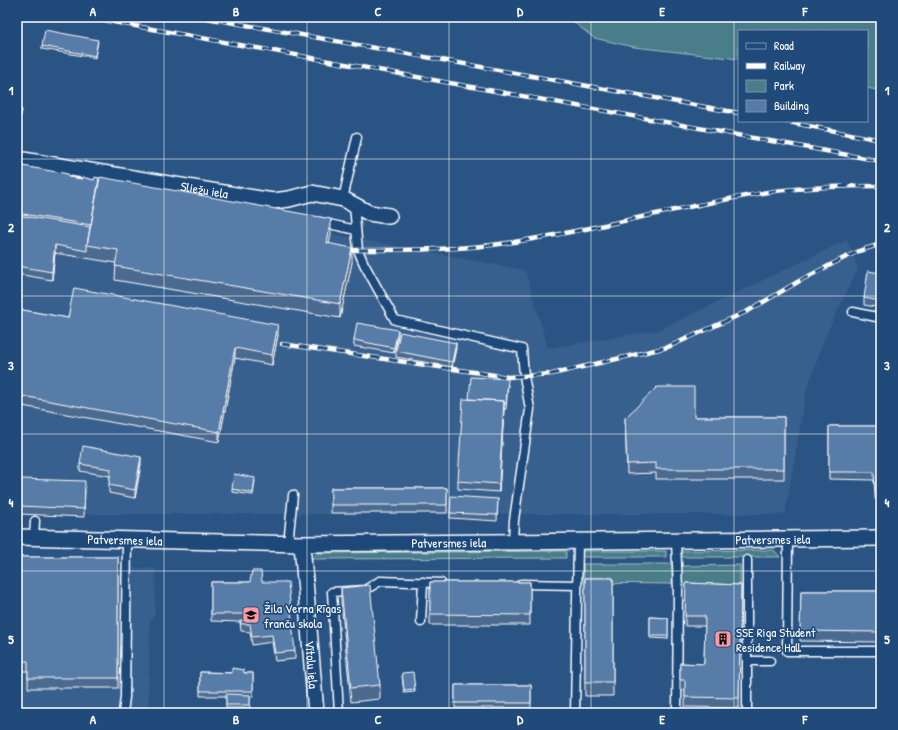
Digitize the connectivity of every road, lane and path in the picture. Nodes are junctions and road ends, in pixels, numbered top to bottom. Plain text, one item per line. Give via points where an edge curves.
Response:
1 (357, 137) dead end
2 (17, 159) edge
3 (349, 202) junction
4 (389, 216) dead end
5 (314, 220) edge
6 (356, 230) junction
7 (853, 312) dead end
8 (881, 318) edge
9 (293, 495) dead end
10 (35, 521) edge
11 (17, 537) edge
12 (34, 537) junction
13 (881, 538) edge
14 (788, 539) junction
15 (127, 540) junction
16 (676, 541) junction
17 (513, 542) junction
18 (578, 542) junction
19 (295, 544) junction
20 (747, 560) dead end
21 (423, 582) junction
22 (446, 583) edge
23 (515, 584) edge
24 (577, 585) junction
25 (422, 622) dead end
26 (881, 651) edge
27 (747, 661) junction
28 (770, 661) dead end
29 (123, 713) edge
30 (316, 713) edge
31 (339, 713) edge
32 (575, 713) edge
33 (677, 713) edge
34 (747, 713) edge

1 - 3 lane
2 - 3 street, Sliežu iela via 276,204 312,193
3 - 4 street, Sliežu iela via 369,212
3 - 6 lane
5 - 6 lane
6 - 17 lane via 358,250 364,264 395,320 522,349 530,409
7 - 8 lane
9 - 19 lane
10 - 12 lane
11 - 12 street, Patversmes iela
12 - 15 street, Patversmes iela
13 - 14 street, Patversmes iela
14 - 16 street, Patversmes iela
14 - 26 lane via 787,651
15 - 19 street, Patversmes iela
15 - 29 lane
16 - 18 street, Patversmes iela
16 - 33 lane
17 - 18 street, Patversmes iela
17 - 19 street, Patversmes iela
18 - 24 lane
19 - 30 street, Vītolu iela
20 - 27 lane
21 - 22 lane
21 - 25 lane
21 - 31 lane via 380,582 365,590 332,592
23 - 24 lane
24 - 32 lane
27 - 28 lane
27 - 34 lane

